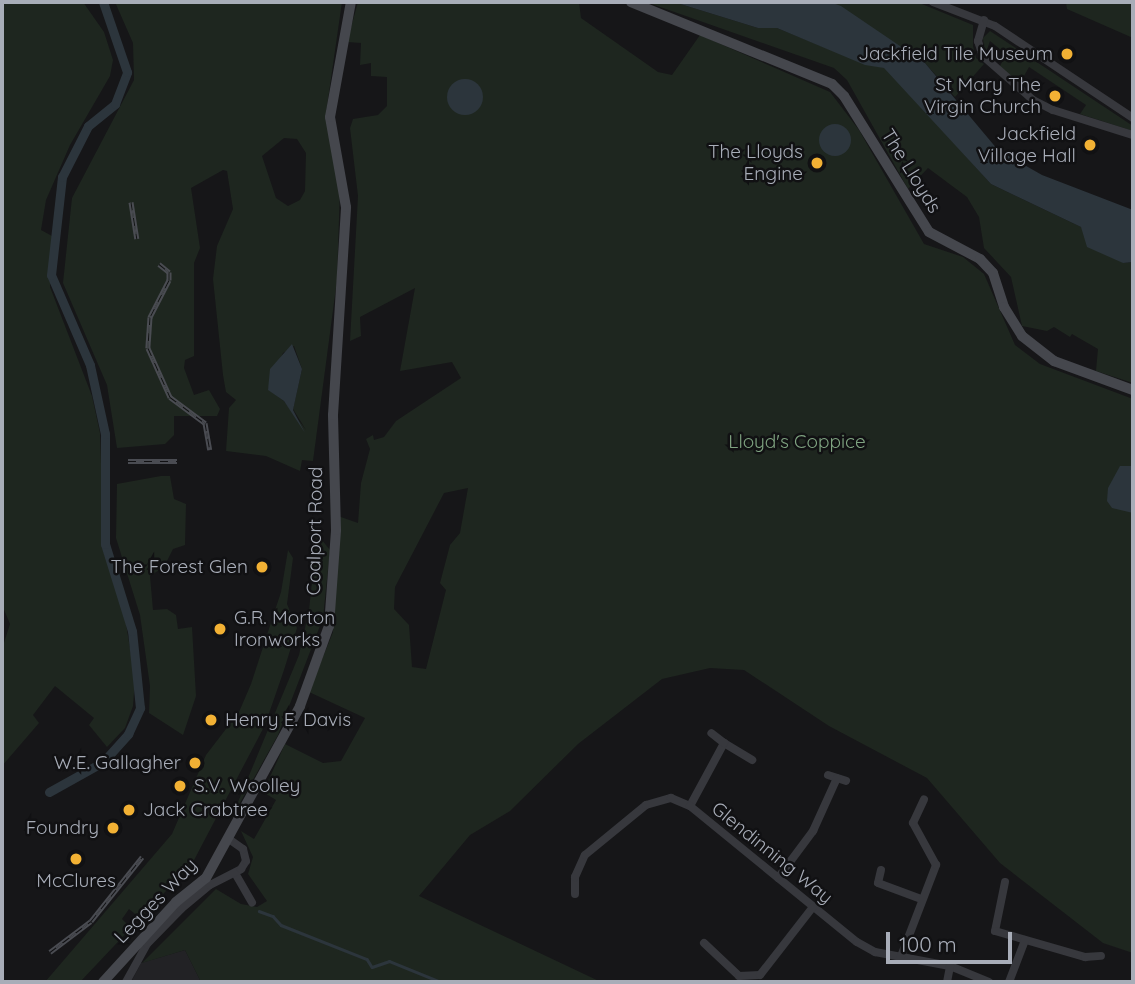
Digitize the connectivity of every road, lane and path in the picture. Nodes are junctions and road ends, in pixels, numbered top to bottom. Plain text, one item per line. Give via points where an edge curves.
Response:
1 (351, 2) edge
2 (631, 2) edge
3 (933, 2) edge
4 (985, 20) junction
5 (1133, 118) edge
6 (1133, 135) edge
7 (1133, 390) edge
8 (710, 733) dead end
9 (724, 743) junction
10 (752, 760) dead end
11 (828, 775) dead end
12 (924, 799) dead end
13 (690, 806) junction
14 (230, 839) junction
15 (881, 870) dead end
16 (235, 873) junction
17 (778, 878) junction
18 (1005, 882) dead end
19 (575, 894) dead end
20 (921, 899) junction
21 (252, 902) dead end
22 (813, 906) junction
23 (1025, 940) junction
24 (704, 943) dead end
25 (1101, 956) dead end
26 (900, 958) junction
27 (950, 967) junction
28 (103, 982) edge
29 (126, 982) edge
30 (947, 982) edge
31 (989, 982) edge
32 (1009, 982) edge

1 - 14 street, Coalport Road via 330,117 346,206 333,415 336,530 329,626 300,706
2 - 7 street, The Lloyds via 832,84 929,232 980,259 993,273 1004,307 1022,336 1054,361
3 - 4 street
4 - 5 street
4 - 6 street via 978,41 983,56 1033,100
8 - 9 street
9 - 10 street
9 - 13 street
11 - 17 street via 842,779 813,831
12 - 20 street via 913,823 936,865
13 - 17 street, Glendinning Way
13 - 19 street, Glendinning Way via 671,798 646,805 585,855 575,877
14 - 16 street via 243,849 246,861
14 - 28 street, Legges Way via 206,878 176,902
15 - 20 street via 878,883
16 - 21 street
16 - 29 street via 181,909 147,944
17 - 22 street, Glendinning Way
18 - 23 street via 995,931
20 - 26 street
22 - 24 street via 760,975 739,976
22 - 26 street, Glendinning Way via 857,942
23 - 25 street via 1085,957
23 - 32 street
26 - 27 street, Glendinning Way
27 - 30 street
27 - 31 street, Glendinning Way

